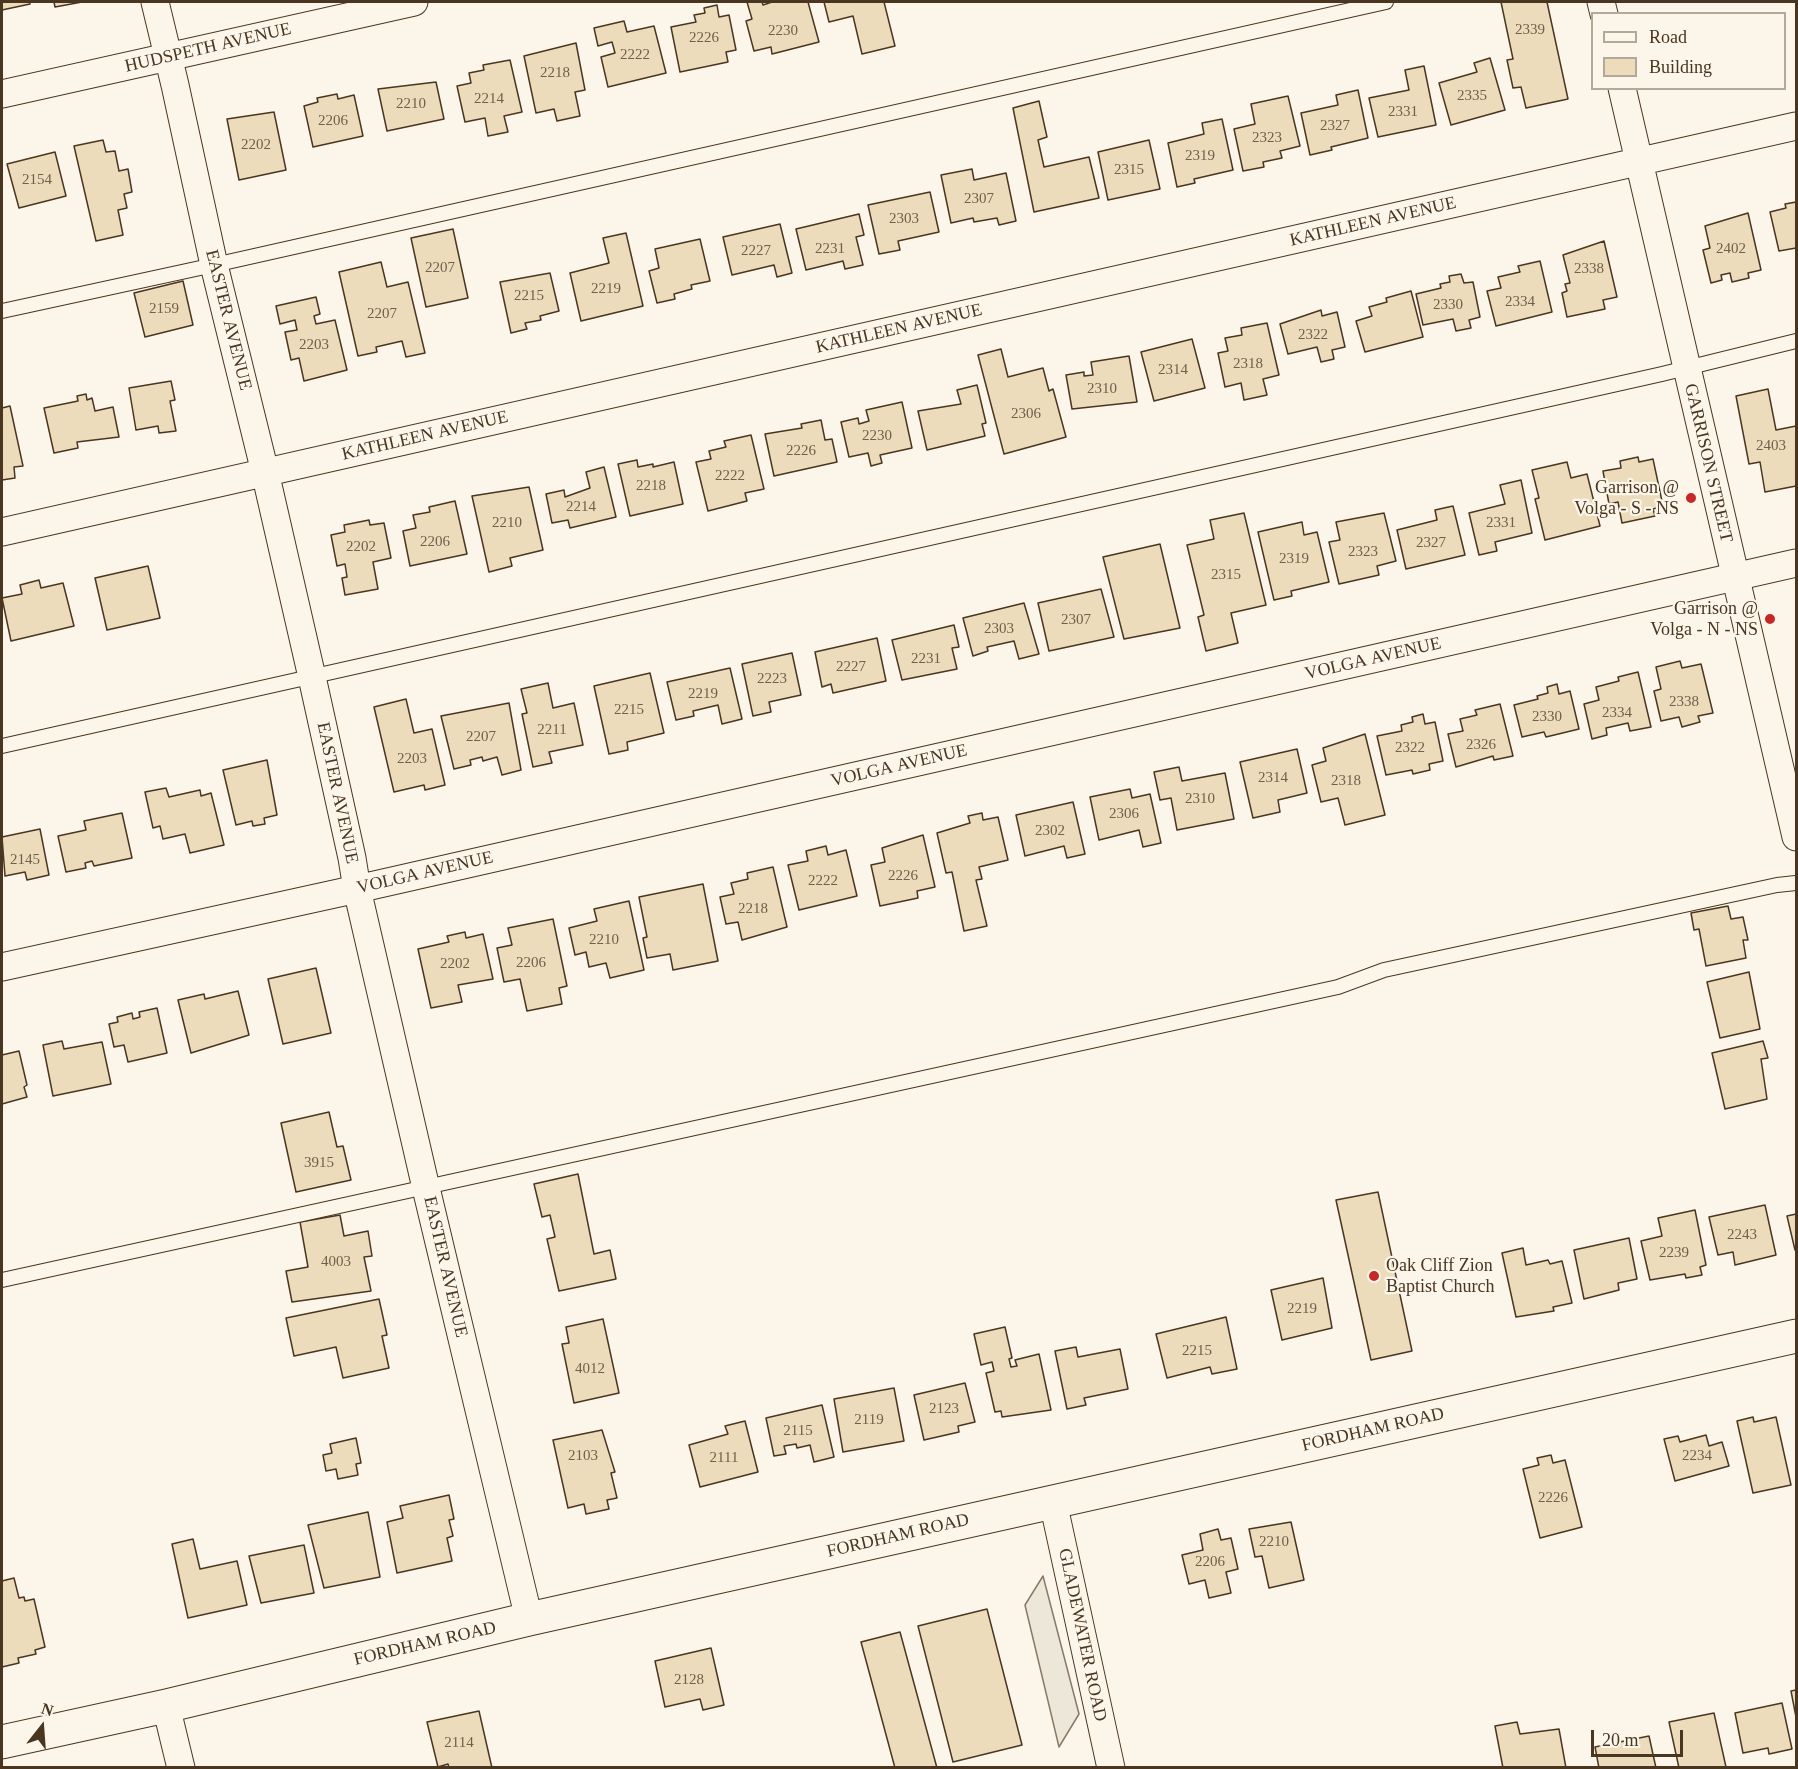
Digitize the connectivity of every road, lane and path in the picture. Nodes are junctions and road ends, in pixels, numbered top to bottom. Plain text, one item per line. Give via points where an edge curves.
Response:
1 (155, 2) edge
2 (414, 2) edge
3 (1386, 2) edge
4 (169, 56) junction
5 (1622, 90) edge
6 (2, 94) edge
7 (1797, 126) edge
8 (1639, 161) junction
9 (214, 265) junction
10 (2, 311) edge
11 (1797, 341) edge
12 (1687, 368) junction
13 (265, 472) junction
14 (2, 532) edge
15 (1797, 563) edge
16 (1735, 576) junction
17 (312, 677) junction
18 (2, 746) edge
19 (1795, 826) edge
20 (1797, 883) edge
21 (357, 889) junction
22 (2, 967) edge
23 (426, 1188) junction
24 (2, 1280) edge
25 (1797, 1335) edge
26 (1053, 1502) junction
27 (529, 1619) junction
28 (166, 1706) junction
29 (2, 1742) edge
30 (181, 1767) edge
31 (1111, 1767) edge

1 - 4 street, EASTER AVENUE
2 - 4 street, HUDSPETH AVENUE
3 - 9 lane
4 - 6 street, HUDSPETH AVENUE
4 - 9 street, EASTER AVENUE
5 - 8 street, GARRISON STREET
7 - 8 street, KATHLEEN AVENUE
8 - 12 street, GARRISON STREET
8 - 13 street, KATHLEEN AVENUE
9 - 10 lane
9 - 13 street, EASTER AVENUE
11 - 12 lane
12 - 16 street, GARRISON STREET
12 - 17 lane
13 - 14 street, KATHLEEN AVENUE
13 - 17 street, EASTER AVENUE
15 - 16 street, VOLGA AVENUE
16 - 19 street, GARRISON STREET
16 - 21 street, VOLGA AVENUE
17 - 18 lane
17 - 21 street, EASTER AVENUE
20 - 23 lane via 1384,970 1338,987
21 - 22 street, VOLGA AVENUE
21 - 23 street, EASTER AVENUE
23 - 24 lane
23 - 27 street, EASTER AVENUE
25 - 26 street, FORDHAM ROAD
26 - 27 street, FORDHAM ROAD
26 - 31 street, GLADEWATER ROAD
27 - 28 street, FORDHAM ROAD
28 - 29 street, FORDHAM ROAD
28 - 30 street

